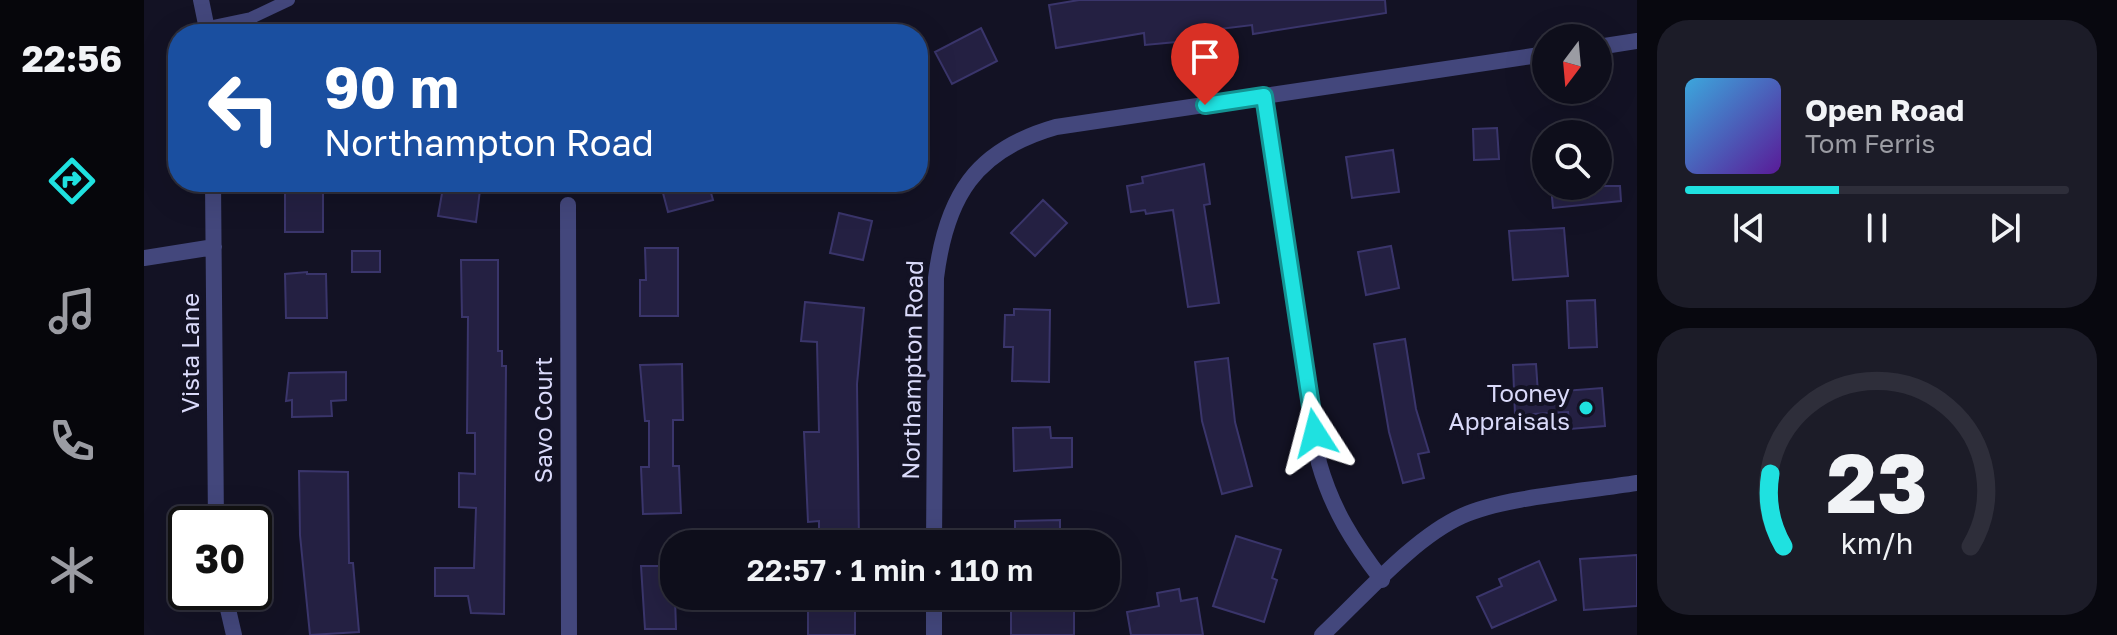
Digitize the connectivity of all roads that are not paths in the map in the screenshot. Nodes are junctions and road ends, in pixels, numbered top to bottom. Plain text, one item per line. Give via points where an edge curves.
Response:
1 (201, 0) edge
2 (289, 0) edge
3 (207, 24) edge
4 (230, 24) edge
5 (1637, 41) edge
6 (1612, 45) edge
7 (1532, 56) edge
8 (1264, 96) junction
9 (213, 192) edge
10 (568, 205) dead end
11 (214, 247) junction
12 (144, 258) edge
13 (1637, 483) edge
14 (216, 506) edge
15 (934, 530) edge
16 (1382, 580) junction
17 (228, 610) edge
18 (934, 610) edge
19 (234, 635) edge
20 (569, 635) edge
21 (934, 635) edge
22 (1322, 635) edge

1 - 3 street
2 - 4 lane
5 - 6 street
7 - 8 street, Northampton Road
8 - 15 street, Northampton Road via 1056,127 997,152 970,176 952,206 936,278
8 - 16 street via 1319,463 1348,536
9 - 11 street, Vista Lane
10 - 20 street, Savo Court
11 - 12 street
11 - 14 street, Vista Lane
13 - 16 street via 1463,515 1417,544
16 - 22 street
17 - 19 street
18 - 21 street

